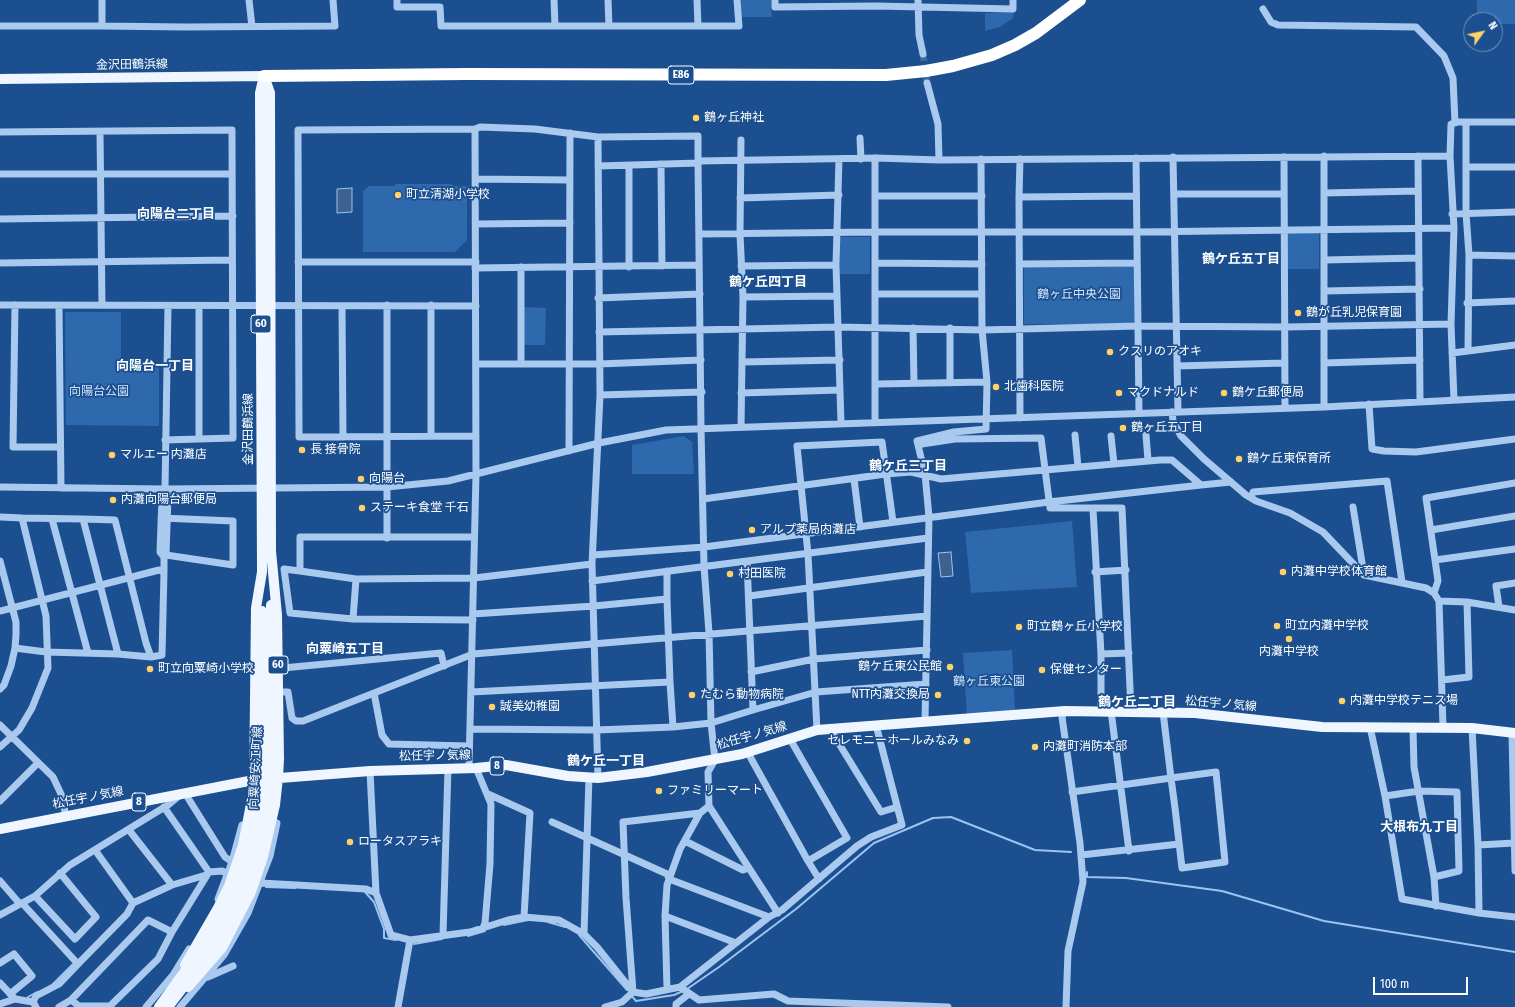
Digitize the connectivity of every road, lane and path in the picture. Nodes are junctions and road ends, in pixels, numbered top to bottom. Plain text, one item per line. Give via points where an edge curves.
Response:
1 (102, 0) edge
2 (249, 0) edge
3 (333, 0) edge
4 (397, 0) edge
5 (554, 0) edge
6 (608, 0) edge
7 (697, 0) edge
8 (737, 0) edge
9 (775, 0) edge
10 (1013, 0) edge
11 (1080, 0) edge
12 (844, 3) edge
13 (876, 3) edge
14 (440, 4) edge
15 (808, 4) edge
16 (918, 4) edge
17 (1263, 9) dead end
18 (0, 26) edge
19 (102, 26) junction
20 (555, 26) junction
21 (609, 26) junction
22 (698, 26) junction
23 (252, 27) junction
24 (924, 54) tunnel mouth
25 (264, 76) junction
26 (0, 79) edge
27 (927, 83) tunnel mouth
28 (1515, 122) edge
29 (1455, 123) junction
30 (1466, 123) junction
31 (475, 129) junction
32 (0, 132) edge
33 (100, 132) junction
34 (570, 133) junction
35 (598, 137) junction
36 (860, 138) dead end
37 (741, 140) dead end
38 (1324, 156) junction
39 (1418, 156) junction
40 (1450, 156) junction
41 (1173, 157) junction
42 (1284, 157) junction
43 (875, 158) junction
44 (1136, 158) junction
45 (839, 159) junction
46 (861, 159) junction
47 (981, 159) junction
48 (1020, 159) junction
49 (938, 160) junction
50 (740, 161) junction
51 (699, 162) junction
52 (661, 164) junction
53 (598, 166) junction
54 (629, 166) junction
55 (1515, 166) edge
56 (1467, 167) junction
57 (0, 174) edge
58 (100, 174) junction
59 (232, 174) junction
60 (476, 180) junction
61 (570, 180) junction
62 (1418, 191) junction
63 (1324, 193) junction
64 (1174, 194) junction
65 (1284, 194) junction
66 (839, 195) junction
67 (875, 196) junction
68 (982, 196) junction
69 (1136, 196) junction
70 (1019, 197) junction
71 (740, 198) junction
72 (1466, 212) junction
73 (1515, 212) edge
74 (1452, 214) junction
75 (233, 216) junction
76 (0, 219) edge
77 (101, 219) junction
78 (476, 224) junction
79 (570, 224) junction
80 (1454, 228) junction
81 (1419, 229) junction
82 (1284, 230) junction
83 (1324, 230) junction
84 (1174, 231) junction
85 (875, 232) junction
86 (982, 232) junction
87 (1020, 232) junction
88 (1136, 232) junction
89 (837, 233) junction
90 (699, 234) junction
91 (740, 234) junction
92 (1469, 255) junction
93 (1515, 256) edge
94 (1419, 258) junction
95 (232, 260) junction
96 (1324, 260) junction
97 (102, 262) junction
98 (298, 262) junction
99 (0, 263) edge
100 (876, 263) junction
101 (1137, 263) junction
102 (982, 264) junction
103 (1020, 264) junction
104 (476, 265) junction
105 (700, 265) junction
106 (836, 265) junction
107 (662, 266) junction
108 (741, 266) junction
109 (521, 267) junction
110 (570, 267) junction
111 (598, 267) junction
112 (629, 267) junction
113 (1420, 289) junction
114 (1324, 291) junction
115 (700, 294) junction
116 (875, 294) junction
117 (981, 294) junction
118 (743, 296) junction
119 (837, 296) junction
120 (598, 298) junction
121 (1515, 301) edge
122 (1467, 303) junction
123 (0, 305) edge
124 (15, 305) junction
125 (102, 305) junction
126 (266, 305) junction
127 (387, 305) junction
128 (431, 305) junction
129 (59, 306) junction
130 (168, 306) junction
131 (199, 306) junction
132 (233, 306) junction
133 (298, 306) junction
134 (342, 306) junction
135 (476, 306) junction
136 (1451, 324) junction
137 (1324, 325) junction
138 (1420, 325) junction
139 (1138, 326) junction
140 (1176, 326) junction
141 (1285, 327) junction
142 (838, 328) junction
143 (875, 328) junction
144 (913, 328) junction
145 (950, 328) junction
146 (1020, 328) junction
147 (701, 330) junction
148 (743, 330) junction
149 (982, 330) junction
150 (599, 332) junction
151 (1515, 345) edge
152 (1468, 352) junction
153 (1452, 353) junction
154 (702, 360) junction
155 (840, 360) junction
156 (1420, 360) junction
157 (742, 362) junction
158 (1285, 363) junction
159 (1324, 363) junction
160 (476, 364) junction
161 (521, 364) junction
162 (570, 364) junction
163 (599, 364) junction
164 (1177, 366) junction
165 (987, 382) junction
166 (950, 383) junction
167 (876, 384) junction
168 (914, 384) junction
169 (840, 390) junction
170 (702, 392) junction
171 (741, 393) junction
172 (600, 395) junction
173 (1515, 397) edge
174 (1454, 400) junction
175 (1420, 402) junction
176 (1369, 404) junction
177 (1324, 407) junction
178 (1285, 408) junction
179 (1175, 412) junction
180 (1139, 413) junction
181 (988, 418) junction
182 (1020, 418) junction
183 (875, 422) junction
184 (841, 424) junction
185 (741, 427) junction
186 (701, 428) junction
187 (1146, 435) dead end
188 (387, 436) junction
189 (431, 436) junction
190 (476, 436) junction
191 (1075, 436) dead end
192 (1111, 436) dead end
193 (343, 437) junction
194 (199, 439) junction
195 (1515, 439) edge
196 (166, 440) junction
197 (599, 443) junction
198 (918, 445) junction
199 (60, 447) junction
200 (569, 451) junction
201 (1148, 460) junction
202 (1114, 464) junction
203 (1078, 467) junction
204 (1046, 470) junction
205 (886, 474) junction
206 (925, 474) junction
207 (476, 475) junction
208 (854, 479) junction
209 (1231, 482) junction
210 (1515, 483) edge
211 (1201, 485) junction
212 (800, 486) junction
213 (0, 487) edge
214 (387, 487) junction
215 (61, 488) junction
216 (266, 488) junction
217 (165, 489) junction
218 (1251, 498) junction
219 (703, 499) junction
220 (1049, 502) junction
221 (1352, 507) dead end
222 (1093, 509) junction
223 (1515, 516) edge
224 (0, 517) edge
225 (928, 517) junction
226 (22, 518) junction
227 (164, 518) junction
228 (52, 519) junction
229 (83, 519) junction
230 (893, 522) junction
231 (860, 527) junction
232 (1431, 530) junction
233 (806, 534) junction
234 (474, 537) junction
235 (387, 538) junction
236 (928, 538) junction
237 (704, 547) junction
238 (1515, 549) edge
239 (271, 551) junction
240 (808, 554) junction
241 (165, 556) junction
242 (593, 556) junction
243 (1435, 560) junction
244 (0, 561) edge
245 (747, 561) junction
246 (592, 564) junction
247 (704, 566) junction
248 (1126, 570) junction
249 (300, 571) junction
250 (666, 571) junction
251 (164, 572) junction
252 (262, 572) junction
253 (926, 572) junction
254 (1095, 572) junction
255 (1364, 575) junction
256 (129, 578) junction
257 (474, 578) junction
258 (356, 579) junction
259 (592, 581) junction
260 (1402, 582) junction
261 (1515, 584) edge
262 (101, 585) junction
263 (809, 589) junction
264 (71, 592) junction
265 (1434, 593) junction
266 (749, 596) junction
267 (667, 598) junction
268 (42, 600) junction
269 (1438, 601) junction
270 (1467, 602) junction
271 (594, 606) junction
272 (1499, 607) junction
273 (12, 608) junction
274 (1515, 610) edge
275 (0, 611) edge
276 (927, 616) junction
277 (473, 617) junction
278 (354, 619) junction
279 (812, 626) junction
280 (750, 630) junction
281 (709, 633) junction
282 (669, 637) junction
283 (594, 644) junction
284 (15, 648) junction
285 (927, 650) junction
286 (46, 652) junction
287 (88, 653) junction
288 (1129, 653) junction
289 (118, 654) junction
290 (473, 654) junction
291 (1101, 654) junction
292 (151, 657) junction
293 (814, 659) junction
294 (444, 666) junction
295 (283, 668) dead end
296 (751, 672) junction
297 (1442, 680) junction
298 (670, 682) junction
299 (926, 684) junction
300 (595, 687) junction
301 (0, 689) edge
302 (278, 692) junction
303 (471, 692) junction
304 (816, 692) junction
305 (374, 693) junction
306 (753, 710) junction
307 (1065, 711) junction
308 (1106, 711) junction
309 (1131, 711) junction
310 (1163, 712) junction
311 (925, 722) junction
312 (711, 723) junction
313 (0, 724) edge
314 (876, 725) junction
315 (673, 727) junction
316 (1370, 727) junction
317 (1413, 728) junction
318 (1443, 728) junction
319 (1472, 728) junction
320 (470, 729) junction
321 (830, 729) junction
322 (596, 730) junction
323 (817, 730) junction
324 (1514, 733) edge
325 (12, 737) junction
326 (790, 739) junction
327 (470, 746) junction
328 (0, 747) edge
329 (748, 753) junction
330 (715, 760) junction
331 (38, 763) junction
332 (448, 768) junction
333 (473, 768) junction
334 (370, 771) junction
335 (278, 778) junction
336 (593, 778) junction
337 (1171, 778) junction
338 (254, 780) junction
339 (1120, 785) junction
340 (1419, 791) junction
341 (1072, 792) junction
342 (184, 793) junction
343 (488, 794) junction
344 (1385, 796) junction
345 (0, 801) edge
346 (709, 806) junction
347 (897, 807) junction
348 (164, 808) junction
349 (700, 813) junction
350 (66, 816) junction
351 (272, 821) junction
352 (248, 822) junction
353 (552, 822) dead end
354 (0, 829) edge
355 (129, 830) junction
356 (588, 838) junction
357 (847, 838) junction
358 (685, 841) junction
359 (1514, 843) edge
360 (1179, 844) junction
361 (1478, 845) junction
362 (854, 849) junction
363 (95, 850) junction
364 (1129, 851) junction
365 (625, 855) junction
366 (1081, 855) junction
367 (808, 861) junction
368 (232, 862) junction
369 (749, 868) junction
370 (1515, 871) edge
371 (60, 873) junction
372 (208, 873) junction
373 (228, 874) junction
374 (1434, 877) junction
375 (669, 879) junction
376 (819, 879) junction
377 (0, 881) edge
378 (261, 883) junction
379 (172, 885) junction
380 (376, 893) junction
381 (35, 896) junction
382 (134, 903) junction
383 (21, 904) junction
384 (1436, 906) junction
385 (1479, 912) junction
386 (778, 914) junction
387 (0, 915) edge
388 (664, 916) junction
389 (769, 917) junction
390 (1515, 917) edge
391 (524, 918) junction
392 (483, 928) junction
393 (172, 932) junction
394 (584, 934) junction
395 (443, 935) junction
396 (410, 940) junction
397 (736, 943) junction
398 (77, 962) junction
399 (0, 963) edge
400 (233, 966) dead end
401 (205, 974) junction
402 (0, 983) edge
403 (667, 989) junction
404 (684, 991) junction
405 (631, 994) junction
406 (12, 996) junction
407 (71, 1000) junction
408 (0, 1004) edge
409 (34, 1004) edge
410 (168, 1004) edge
411 (59, 1007) edge
412 (146, 1007) edge
413 (158, 1007) edge
414 (180, 1007) edge
415 (398, 1007) edge
416 (605, 1007) edge
417 (676, 1007) edge
418 (948, 1007) edge
419 (1066, 1007) edge

1 - 19 street
2 - 23 street
3 - 23 street via 334,26
4 - 14 street via 397,7
5 - 20 street
6 - 21 street
7 - 22 street
8 - 22 street via 739,26
9 - 15 street via 775,8
10 - 16 street via 1013,9
11 - 25 highway, E86 via 1036,33 1015,45 992,55 926,71 838,76
12 - 13 street
12 - 15 street
13 - 16 street
14 - 20 street via 441,26
16 - 24 street via 919,35
17 - 29 street via 1271,22 1278,25 1416,27 1444,56 1453,78
18 - 19 street
19 - 23 street
20 - 21 street
21 - 22 street
25 - 26 main road, 金沢田鶴浜線
25 - 126 main road, 金沢田鶴浜線 / 60 via 270,93
27 - 49 street via 938,124
28 - 30 street
29 - 30 street
29 - 40 street via 1450,126
30 - 56 street
31 - 34 street via 528,129
31 - 60 street
31 - 98 street via 298,130
32 - 33 street
33 - 58 street
33 - 59 street via 232,130
34 - 35 street
34 - 61 street
35 - 51 street via 698,136
35 - 53 street
36 - 46 street
37 - 50 street
38 - 39 street
38 - 42 street
38 - 63 street
39 - 40 street
39 - 62 street
40 - 74 street
41 - 42 street
41 - 44 street
41 - 64 street
42 - 65 street
43 - 46 street
43 - 49 street
43 - 67 street
44 - 48 street
44 - 69 street
45 - 46 street
45 - 50 street
45 - 66 street
47 - 48 street
47 - 49 street
47 - 68 street
48 - 70 street
50 - 51 street
50 - 71 street
51 - 52 street
51 - 90 street
52 - 54 street
52 - 107 street
53 - 54 street
53 - 111 street
54 - 112 street
55 - 56 street
56 - 72 street
57 - 58 street
58 - 59 street
58 - 77 street
59 - 75 street
60 - 61 street
60 - 78 street
61 - 79 street
62 - 63 street
62 - 81 street
63 - 83 street
64 - 65 street
64 - 84 street
65 - 82 street
66 - 71 street
66 - 89 street
67 - 68 street
67 - 85 street
68 - 86 street
69 - 70 street
69 - 88 street
70 - 87 street
71 - 91 street
72 - 73 street
72 - 74 street
72 - 92 street
74 - 80 street
75 - 77 street
75 - 95 street
76 - 77 street
77 - 97 street
78 - 79 street
78 - 104 street
79 - 110 street
80 - 81 street
80 - 136 street
81 - 83 street
81 - 94 street
82 - 83 street
82 - 84 street
82 - 141 street
83 - 96 street
84 - 88 street
84 - 140 street
85 - 86 street
85 - 89 street
85 - 100 street
86 - 87 street
86 - 102 street
87 - 88 street
87 - 103 street
88 - 101 street
89 - 91 street
89 - 106 street
90 - 91 street
90 - 105 street
91 - 108 street
92 - 93 street
92 - 122 street
94 - 96 street
94 - 113 street
95 - 97 street
95 - 132 street
96 - 114 street
97 - 99 street
97 - 125 street
98 - 104 street
98 - 133 street
100 - 102 street
100 - 116 street
101 - 103 street
101 - 139 street
102 - 117 street
103 - 146 street
104 - 109 street
104 - 135 street
105 - 107 street
105 - 115 street
106 - 108 street
106 - 119 street
107 - 112 street
108 - 118 street
109 - 110 street
109 - 161 street
110 - 111 street
110 - 162 street
111 - 112 street
111 - 120 street
113 - 114 street
113 - 138 street
114 - 137 street
115 - 120 street
115 - 147 street
116 - 117 street
116 - 143 street
117 - 149 street
118 - 119 street
118 - 148 street
119 - 142 street
120 - 150 street
121 - 122 street
122 - 152 street
123 - 124 street
124 - 129 street
124 - 199 street via 13,447
125 - 129 street
125 - 130 street
126 - 132 street
126 - 133 street
126 - 216 main road, 金沢田鶴浜線 / 60
127 - 128 street
127 - 134 street
127 - 188 street
128 - 135 street
128 - 189 street
129 - 199 street
130 - 131 street
130 - 196 street
131 - 132 street
131 - 194 street
132 - 194 street via 233,438
133 - 134 street
133 - 193 street via 299,437
134 - 193 street
135 - 160 street
136 - 138 street
136 - 153 street
137 - 138 street
137 - 141 street
137 - 159 street
138 - 156 street
139 - 140 street
139 - 146 street
139 - 180 street
140 - 141 street
140 - 164 street
141 - 158 street
142 - 143 street
142 - 148 street
142 - 155 street
143 - 144 street
143 - 167 street
144 - 145 street
144 - 168 street
145 - 149 street
145 - 166 street
146 - 149 street
146 - 182 street
147 - 148 street
147 - 150 street
147 - 154 street
148 - 157 street
149 - 165 street
150 - 163 street
151 - 152 street
152 - 153 street
153 - 174 street
154 - 163 street
154 - 170 street
155 - 157 street
155 - 169 street
156 - 159 street
156 - 175 street
157 - 171 street
158 - 164 street
158 - 178 street
159 - 177 street
160 - 161 street
160 - 190 street
161 - 162 street
162 - 163 street
162 - 200 street
163 - 172 street
164 - 179 street
165 - 166 street
165 - 181 street
166 - 168 street
167 - 168 street
167 - 183 street
169 - 171 street
169 - 184 street
170 - 172 street
170 - 186 street
171 - 185 street
172 - 197 street
173 - 174 street
174 - 175 street
175 - 176 street
176 - 177 street
176 - 195 street via 1372,448 1384,451 1416,452
177 - 178 street
178 - 179 street
179 - 180 street
179 - 209 street via 1173,421 1180,436
180 - 182 street
181 - 182 street
181 - 183 street
181 - 198 street via 986,428 917,441
183 - 184 street
184 - 185 street
185 - 186 street
186 - 197 street via 666,430
186 - 219 street
187 - 201 street
188 - 189 street
188 - 193 street
188 - 214 street
189 - 190 street
190 - 207 street
191 - 203 street
192 - 202 street
194 - 196 street
196 - 217 street
197 - 200 street
197 - 242 street
198 - 204 street via 955,439 1041,438
198 - 206 street
199 - 215 street
200 - 207 street
201 - 202 street
201 - 211 street via 1172,460
202 - 203 street
203 - 204 street
204 - 206 street via 941,478
204 - 220 street
205 - 206 street
205 - 208 street
205 - 212 street via 882,442 797,446
205 - 230 street
206 - 225 street
207 - 214 street via 440,482
207 - 234 street
208 - 212 street
208 - 231 street
209 - 211 street
209 - 218 street
210 - 232 street via 1426,498
211 - 220 street
212 - 219 street
212 - 233 street
213 - 215 street
214 - 216 street
214 - 235 street
215 - 217 street
216 - 217 street
216 - 239 main road, 金沢田鶴浜線 / 60
216 - 252 main road, 金沢田鶴浜線 / 60
217 - 227 street via 162,498
218 - 255 street via 1290,513 1322,532
218 - 260 street via 1253,492 1387,481
219 - 237 street
220 - 222 street via 1050,508
220 - 225 street
221 - 255 street
222 - 248 street via 1122,508
222 - 254 street
223 - 232 street
224 - 226 street
225 - 230 street
225 - 236 street
226 - 228 street
226 - 268 street
227 - 241 street via 160,552
227 - 241 street via 233,521 233,565
228 - 229 street
228 - 264 street
229 - 256 street via 114,520
229 - 262 street
230 - 231 street
231 - 233 street
232 - 243 street
233 - 237 street
233 - 240 street
234 - 235 street
234 - 257 street
235 - 249 street via 300,537
236 - 240 street
236 - 253 street
237 - 242 street
237 - 247 street
238 - 243 street
239 - 302 main road, 金沢田鶴浜線 / 60 via 277,615
239 - 410 main road, 向粟崎安江町線, bridge via 270,785 259,848 250,876 225,928 199,967
240 - 245 street
240 - 263 street
241 - 251 street
242 - 246 street
243 - 265 street via 1438,582
244 - 273 street
245 - 247 street
245 - 266 street
246 - 257 street
246 - 259 street
247 - 250 street
247 - 281 street
248 - 254 street
248 - 288 street
249 - 258 street
249 - 278 street via 284,568 290,613
250 - 259 street
250 - 267 street
251 - 256 street via 159,570
251 - 292 street via 162,655
252 - 338 main road, 金沢田鶴浜線 / 60 via 256,608
252 - 410 main road, 向粟崎安江町線, bridge via 262,787 254,834 236,888 224,913
253 - 263 street
253 - 276 street
254 - 291 street
255 - 260 street
256 - 262 street
256 - 292 street
257 - 258 street
257 - 277 street
258 - 278 street
259 - 271 street
260 - 265 street via 1426,588
261 - 272 street via 1496,586
262 - 264 street
262 - 289 street
263 - 266 street
263 - 279 street
264 - 268 street
264 - 287 street
265 - 269 street
266 - 280 street
267 - 271 street
267 - 282 street
268 - 273 street
268 - 286 street via 47,630
269 - 270 street
269 - 297 street
270 - 272 street
270 - 297 street via 1469,677
271 - 277 street
271 - 283 street
272 - 274 street
273 - 275 street
273 - 284 street via 16,622
276 - 279 street
276 - 285 street
277 - 278 street
277 - 290 street
279 - 280 street
279 - 293 street
280 - 281 street
280 - 296 street
281 - 282 street
281 - 312 street
282 - 283 street
282 - 298 street
283 - 290 street
283 - 300 street
284 - 286 street
284 - 301 street via 11,666
285 - 293 street
285 - 299 street
286 - 287 street
286 - 325 street via 48,668 42,687 19,730
287 - 289 street
288 - 291 street
288 - 309 street
289 - 292 street
290 - 294 street
290 - 303 street
291 - 308 street
293 - 296 street
293 - 304 street
294 - 295 street via 441,653
294 - 305 street
296 - 306 street
297 - 318 street
298 - 300 street
298 - 315 street
299 - 304 street
299 - 311 street
300 - 303 street
300 - 322 street
302 - 305 street via 288,692 292,718 299,722
302 - 335 main road, 金沢田鶴浜線 / 60
303 - 320 street
304 - 306 street
304 - 323 street
305 - 327 street via 382,735 389,744
306 - 312 street
307 - 308 main road, 松任宇ノ気線 / 8
307 - 311 main road, 松任宇ノ気線 / 8
307 - 341 street via 1062,718
308 - 309 main road, 松任宇ノ気線 / 8
308 - 339 street
309 - 310 main road, 松任宇ノ気線 / 8
310 - 316 main road, 松任宇ノ気線 / 8 via 1196,713 1322,727
310 - 337 street
311 - 314 main road, 松任宇ノ気線 / 8
312 - 315 street
312 - 330 street
313 - 325 street
314 - 321 main road, 松任宇ノ気線 / 8
314 - 347 street
315 - 322 street
316 - 317 main road, 松任宇ノ気線 / 8
316 - 344 street
317 - 318 main road, 松任宇ノ気線 / 8
317 - 340 street via 1414,767
318 - 319 main road, 松任宇ノ気線 / 8
319 - 324 main road, 松任宇ノ気線 / 8
319 - 361 street
320 - 322 street
320 - 327 street
321 - 323 main road, 松任宇ノ気線 / 8
321 - 347 street via 881,812
322 - 336 street
323 - 326 main road, 松任宇ノ気線 / 8
324 - 359 street
325 - 328 street
325 - 331 street
326 - 329 main road, 松任宇ノ気線 / 8
326 - 357 street
327 - 333 street
329 - 330 main road, 松任宇ノ気線 / 8
329 - 367 street
330 - 336 main road, 松任宇ノ気線 / 8 via 648,772
330 - 346 street via 708,772
331 - 345 street
331 - 350 street via 53,778 61,794
332 - 333 main road, 松任宇ノ気線 / 8
332 - 334 main road, 松任宇ノ気線 / 8
332 - 395 street
333 - 336 main road, 松任宇ノ気線 / 8 via 506,765
333 - 343 street
334 - 335 main road, 松任宇ノ気線 / 8
334 - 380 street
335 - 338 main road, 松任宇ノ気線 / 8
335 - 351 main road, 金沢田鶴浜線
336 - 356 street
337 - 339 street
337 - 360 street
337 - 360 street via 1216,772 1225,862 1182,868
338 - 342 main road, 松任宇ノ気線 / 8
338 - 352 main road, 金沢田鶴浜線
339 - 341 street
339 - 364 street
340 - 344 street
340 - 374 street
340 - 374 street via 1457,792 1459,871
341 - 366 street
342 - 348 street
342 - 350 main road, 松任宇ノ気線 / 8
342 - 368 street via 225,857
343 - 391 street via 530,813
343 - 392 street via 491,804 490,864 486,923
344 - 384 street via 1402,899
346 - 349 street
346 - 369 street
347 - 362 street via 902,825 871,837
348 - 355 street
348 - 372 street
349 - 358 street
349 - 365 street via 624,822
350 - 354 main road, 松任宇ノ気線 / 8
351 - 378 street via 277,823
351 - 401 main road, 金沢田鶴浜線 via 251,892 222,948
352 - 368 street via 243,822
352 - 410 main road, 金沢田鶴浜線, bridge via 229,886 188,959
353 - 356 street
355 - 363 street
355 - 379 street
356 - 365 street
356 - 394 street
357 - 362 street
357 - 367 street
358 - 369 street via 743,870
358 - 375 street
359 - 361 street
359 - 370 street
360 - 364 street
361 - 385 street
362 - 376 street
363 - 371 street
363 - 382 street
364 - 366 street
365 - 375 street via 667,874
365 - 405 street
366 - 419 street via 1082,886 1068,951
367 - 376 street
368 - 373 street
369 - 386 street
371 - 381 street
371 - 381 street via 96,917 75,939
372 - 373 street via 222,871
372 - 379 street
372 - 393 street
373 - 412 street via 217,901 173,975
374 - 384 street
375 - 388 street
375 - 389 street
376 - 386 street
377 - 383 street
378 - 380 street via 366,889
378 - 401 street via 248,914 224,955
379 - 382 street
380 - 396 street via 391,935
381 - 383 street
382 - 398 street via 127,914
383 - 387 street
383 - 398 street
384 - 385 street
385 - 390 street
386 - 389 street
388 - 397 street
388 - 403 street
389 - 397 street
391 - 392 street
391 - 394 street via 559,920
392 - 395 street
393 - 407 street via 148,920
393 - 407 street via 158,959 110,1006 79,1006
394 - 405 street via 597,947
395 - 396 street
396 - 415 street
397 - 404 street
398 - 409 street via 59,984 36,996
399 - 406 street via 14,954 32,976
400 - 401 street
401 - 410 main road, 金沢田鶴浜線, bridge
401 - 414 street
402 - 406 street
403 - 404 street
403 - 405 street via 646,994
404 - 417 street
404 - 418 street via 699,1000 774,994 788,1001
405 - 416 street via 622,1002
406 - 408 street
406 - 409 street
407 - 411 street
410 - 413 main road, 向粟崎安江町線, bridge

